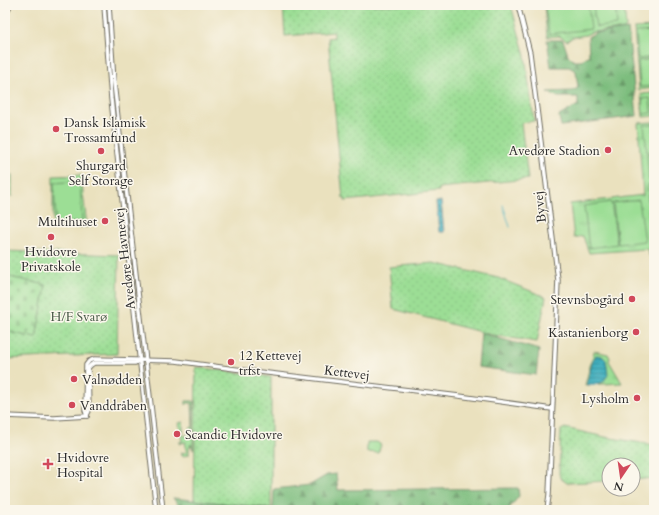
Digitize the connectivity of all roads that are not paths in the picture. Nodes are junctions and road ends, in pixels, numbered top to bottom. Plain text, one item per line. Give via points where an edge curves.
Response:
1 (10, 5) edge
2 (104, 5) edge
3 (109, 5) edge
4 (518, 5) edge
5 (5, 17) edge
6 (139, 361) junction
7 (146, 361) junction
8 (552, 409) junction
9 (5, 416) edge
10 (548, 508) edge
11 (156, 510) edge
12 (163, 510) edge

1 - 5 street
2 - 6 street, Avedøre Havnevej
3 - 7 street, Avedøre Havnevej via 114,83
4 - 8 street, Byvej via 530,53 558,280
6 - 7 street, Kettevej
6 - 9 street, Kettevej via 94,359 87,362 87,416
6 - 11 street, Avedøre Havnevej
7 - 8 street, Kettevej via 176,361
7 - 12 street, Avedøre Havnevej
8 - 10 street, Byvej

